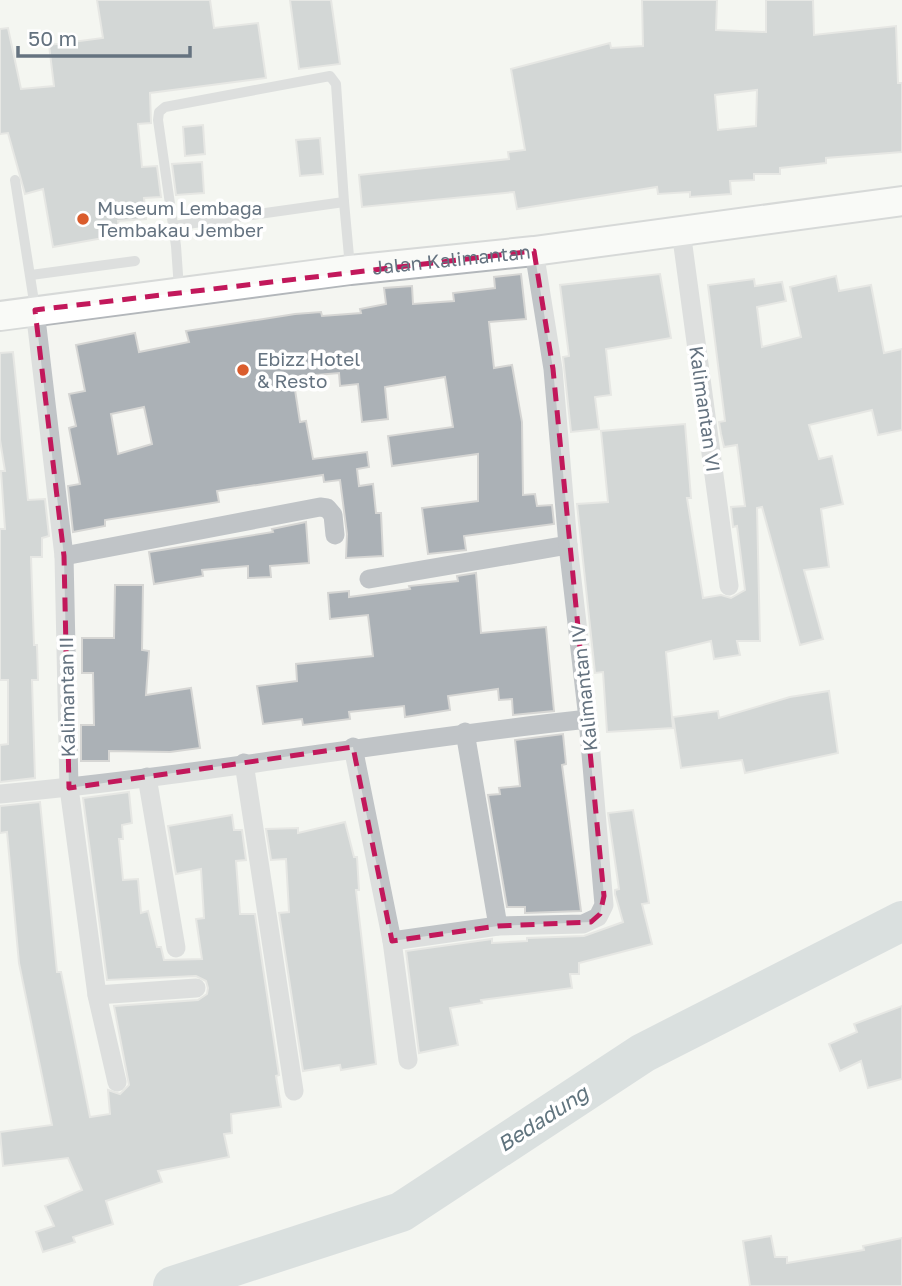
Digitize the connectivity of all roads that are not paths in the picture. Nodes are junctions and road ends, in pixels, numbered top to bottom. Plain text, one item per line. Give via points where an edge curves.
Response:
1 (15, 180) dead end
2 (902, 201) edge
3 (344, 202) junction
4 (173, 226) junction
5 (681, 231) junction
6 (534, 251) junction
7 (135, 261) dead end
8 (350, 270) junction
9 (31, 275) junction
10 (179, 293) junction
11 (35, 310) junction
12 (0, 316) edge
13 (335, 536) dead end
14 (568, 545) junction
15 (64, 556) junction
16 (369, 579) dead end
17 (729, 586) dead end
18 (588, 719) junction
19 (465, 733) junction
20 (353, 747) junction
21 (244, 763) junction
22 (147, 777) junction
23 (69, 788) junction
24 (0, 794) edge
25 (499, 926) junction
26 (391, 941) junction
27 (176, 948) dead end
28 (196, 988) dead end
29 (97, 995) junction
30 (408, 1060) dead end
31 (117, 1082) dead end
32 (294, 1091) dead end

1 - 9 lane
2 - 5 main road, Jalan Kalimantan
3 - 4 lane
3 - 4 lane via 336,83 330,76 161,110 158,120
3 - 8 lane
4 - 10 lane
5 - 6 main road, Jalan Kalimantan
5 - 17 street, Kalimantan VI
6 - 8 main road, Jalan Kalimantan
6 - 14 street, Kalimantan IV via 552,369
7 - 9 lane
8 - 10 main road, Jalan Kalimantan
9 - 11 lane
10 - 11 main road, Jalan Kalimantan
11 - 12 main road, Jalan Kalimantan
11 - 15 street, Kalimantan II
13 - 15 street via 331,512 320,507
14 - 16 street
14 - 18 street, Kalimantan IV
15 - 23 street, Kalimantan II
18 - 19 street
18 - 25 street, Kalimantan IV via 602,910 595,920 583,924
19 - 20 street
19 - 25 street
20 - 21 street
20 - 26 street
21 - 22 street
21 - 32 street
22 - 23 street
22 - 27 street
23 - 24 street
23 - 29 street, Kalimantan II
25 - 26 street, Kalimantan IV
26 - 30 street
28 - 29 street
29 - 31 street, Kalimantan II

